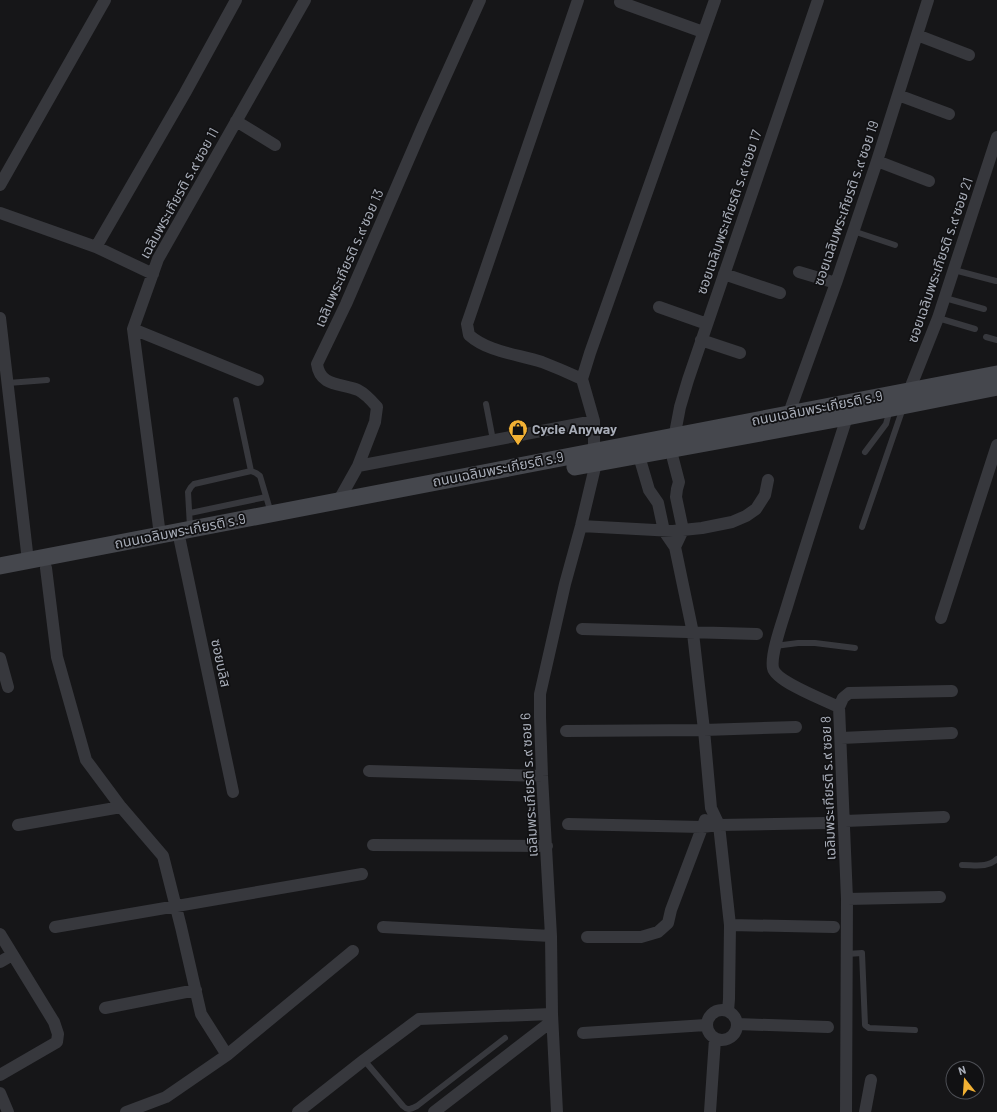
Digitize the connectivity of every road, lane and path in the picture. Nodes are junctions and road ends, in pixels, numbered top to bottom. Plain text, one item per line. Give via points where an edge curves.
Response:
1 (105, 0) edge
2 (236, 0) edge
3 (305, 0) edge
4 (480, 0) edge
5 (578, 0) edge
6 (715, 0) edge
7 (818, 0) edge
8 (928, 0) edge
9 (617, 1) edge
10 (703, 32) junction
11 (917, 35) junction
12 (969, 55) dead end
13 (898, 94) junction
14 (949, 114) dead end
15 (236, 121) junction
16 (997, 137) edge
17 (275, 145) dead end
18 (876, 161) junction
19 (929, 181) dead end
20 (0, 185) edge
21 (0, 213) edge
22 (852, 230) junction
23 (895, 245) dead end
24 (96, 247) junction
25 (954, 270) junction
26 (799, 272) dead end
27 (153, 274) junction
28 (724, 274) junction
29 (996, 281) edge
30 (836, 282) junction
31 (780, 293) dead end
32 (945, 298) junction
33 (659, 307) dead end
34 (984, 309) dead end
35 (0, 318) edge
36 (938, 318) junction
37 (707, 324) junction
38 (133, 330) junction
39 (975, 330) dead end
40 (986, 337) dead end
41 (701, 340) junction
42 (997, 340) edge
43 (740, 353) dead end
44 (997, 374) edge
45 (582, 379) junction
46 (47, 380) dead end
47 (258, 380) dead end
48 (8, 383) junction
49 (997, 387) edge
50 (236, 400) dead end
51 (900, 402) junction
52 (486, 404) dead end
53 (789, 413) junction
54 (847, 417) junction
55 (594, 421) junction
56 (493, 440) junction
57 (674, 442) junction
58 (997, 445) edge
59 (865, 452) dead end
60 (640, 456) junction
61 (595, 457) junction
62 (358, 466) junction
63 (251, 471) junction
64 (768, 480) dead end
65 (266, 497) junction
66 (339, 500) junction
67 (272, 518) junction
68 (581, 526) junction
69 (862, 527) dead end
70 (188, 530) junction
71 (683, 530) junction
72 (664, 531) junction
73 (160, 535) junction
74 (675, 547) junction
75 (0, 566) edge
76 (35, 567) junction
77 (0, 578) edge
78 (941, 618) dead end
79 (582, 629) dead end
80 (693, 633) junction
81 (757, 634) dead end
82 (775, 646) junction
83 (855, 648) dead end
84 (0, 658) edge
85 (8, 687) dead end
86 (952, 691) dead end
87 (839, 708) junction
88 (796, 727) dead end
89 (704, 730) junction
90 (566, 731) dead end
91 (952, 733) dead end
92 (841, 738) junction
93 (369, 771) dead end
94 (542, 776) junction
95 (234, 792) dead end
96 (122, 807) junction
97 (711, 808) junction
98 (944, 817) dead end
99 (845, 821) junction
100 (826, 823) dead end
101 (568, 824) dead end
102 (18, 825) dead end
103 (720, 825) junction
104 (702, 827) junction
105 (374, 845) dead end
106 (547, 846) junction
107 (997, 859) edge
108 (962, 865) dead end
109 (362, 874) dead end
110 (940, 897) dead end
111 (847, 899) junction
112 (176, 907) junction
113 (730, 925) junction
114 (55, 927) dead end
115 (383, 927) dead end
116 (834, 927) dead end
117 (0, 934) edge
118 (551, 936) junction
119 (587, 937) dead end
120 (353, 951) dead end
121 (848, 954) junction
122 (12, 955) junction
123 (0, 962) edge
124 (196, 990) junction
125 (105, 1008) dead end
126 (728, 1011) junction
127 (552, 1017) junction
128 (737, 1024) junction
129 (706, 1025) junction
130 (828, 1027) dead end
131 (915, 1030) dead end
132 (583, 1033) dead end
133 (505, 1038) dead end
134 (715, 1038) junction
135 (227, 1055) junction
136 (364, 1060) junction
137 (0, 1074) edge
138 (870, 1080) dead end
139 (0, 1093) edge
140 (8, 1112) edge
141 (126, 1112) edge
142 (298, 1112) edge
143 (434, 1112) edge
144 (557, 1112) edge
145 (710, 1112) edge
146 (846, 1112) edge
147 (865, 1112) edge

1 - 20 street
2 - 24 street
3 - 15 street, เฉลิมพระเกียรติ ร.๙ ซอย 11
4 - 62 street, เฉลิมพระเกียรติ ร.๙ ซอย 13 via 317,364 318,372 324,380 357,390 367,396 376,407 375,422
5 - 45 street via 467,324 469,335 477,342 542,362
6 - 10 street
7 - 28 street, ซอยเฉลิมพระเกียรติ ร.๙ ซอย 17
8 - 11 street, ซอยเฉลิมพระเกียรติ ร.๙ ซอย 19
9 - 10 street
10 - 45 street
11 - 12 street
11 - 13 street, ซอยเฉลิมพระเกียรติ ร.๙ ซอย 19
13 - 14 street
13 - 18 street, ซอยเฉลิมพระเกียรติ ร.๙ ซอย 19
15 - 17 street
15 - 27 street, เฉลิมพระเกียรติ ร.๙ ซอย 11 via 158,259
16 - 25 street, ซอยเฉลิมพระเกียรติ ร.๙ ซอย 21
18 - 19 street
18 - 22 street, ซอยเฉลิมพระเกียรติ ร.๙ ซอย 19
21 - 24 street
22 - 23 lane
22 - 30 street, ซอยเฉลิมพระเกียรติ ร.๙ ซอย 19
24 - 27 street
25 - 29 lane
25 - 32 street, ซอยเฉลิมพระเกียรติ ร.๙ ซอย 21
26 - 30 street
27 - 38 street, เฉลิมพระเกียรติ ร.๙ ซอย 11
28 - 31 street
28 - 37 street, ซอยเฉลิมพระเกียรติ ร.๙ ซอย 17
30 - 53 street, ซอยเฉลิมพระเกียรติ ร.๙ ซอย 19
32 - 34 lane
32 - 36 street, ซอยเฉลิมพระเกียรติ ร.๙ ซอย 21
33 - 37 street
35 - 48 street
36 - 39 lane
36 - 51 street, ซอยเฉลิมพระเกียรติ ร.๙ ซอย 21
37 - 41 street, ซอยเฉลิมพระเกียรติ ร.๙ ซอย 17
38 - 47 street
38 - 73 street, เฉลิมพระเกียรติ ร.๙ ซอย 11
40 - 42 lane
41 - 43 street
41 - 57 street, ซอยเฉลิมพระเกียรติ ร.๙ ซอย 17 via 682,400
44 - 51 main road, ถนนเฉลิมพระเกียรติ ร.9
45 - 55 street, เฉลิมพระเกียรติ ร.๙ ซอย 6
46 - 48 lane
48 - 76 street
49 - 51 main road, ถนนเฉลิมพระเกียรติ ร.9
50 - 63 lane
51 - 53 main road, ถนนเฉลิมพระเกียรติ ร.9
51 - 54 main road, ถนนเฉลิมพระเกียรติ ร.9
51 - 59 lane via 889,413 886,424
51 - 69 lane
52 - 56 lane
53 - 57 main road, ถนนเฉลิมพระเกียรติ ร.9
54 - 57 main road, ถนนเฉลิมพระเกียรติ ร.9
54 - 82 street, เฉลิมพระเกียรติ ร.๙ ซอย 8
55 - 56 street
55 - 61 street, เฉลิมพระเกียรติ ร.๙ ซอย 6
56 - 62 street
57 - 60 main road, ถนนเฉลิมพระเกียรติ ร.9
57 - 61 main road, ถนนเฉลิมพระเกียรติ ร.9
57 - 71 street via 672,455 679,482 676,497
58 - 78 street
60 - 61 main road, ถนนเฉลิมพระเกียรติ ร.9
60 - 72 street via 649,490 658,503
61 - 66 main road, ถนนเฉลิมพระเกียรติ ร.9
61 - 67 main road, ถนนเฉลิมพระเกียรติ ร.9
61 - 68 street, เฉลิมพระเกียรติ ร.๙ ซอย 6
62 - 66 street, เฉลิมพระเกียรติ ร.๙ ซอย 13
63 - 65 lane via 260,476
63 - 70 lane via 194,484 188,492
64 - 71 street via 765,495 756,509 746,516 732,522
65 - 67 lane
65 - 70 lane
66 - 67 main road, ถนนเฉลิมพระเกียรติ ร.9
67 - 70 main road, ถนนเฉลิมพระเกียรติ ร.9
68 - 72 street
68 - 94 street, เฉลิมพระเกียรติ ร.๙ ซอย 6 via 540,694
70 - 73 main road, ถนนเฉลิมพระเกียรติ ร.9
70 - 76 main road, ถนนเฉลิมพระเกียรติ ร.9
70 - 95 street, ซอยบลิส
71 - 72 street
71 - 74 street
72 - 74 street
73 - 76 main road, ถนนเฉลิมพระเกียรติ ร.9
74 - 80 street
75 - 76 main road, ถนนเฉลิมพระเกียรติ ร.9
76 - 77 main road, ถนนเฉลิมพระเกียรติ ร.9
76 - 96 street via 86,760
79 - 80 street
80 - 81 street
80 - 89 street
82 - 83 lane via 815,643
82 - 87 street, เฉลิมพระเกียรติ ร.๙ ซอย 8 via 773,668 778,676
84 - 85 street
86 - 87 street via 849,693 843,698
87 - 92 street, เฉลิมพระเกียรติ ร.๙ ซอย 8
88 - 89 street
89 - 90 street
89 - 97 street
91 - 92 street
92 - 99 street, เฉลิมพระเกียรติ ร.๙ ซอย 8
93 - 94 street
94 - 106 street, เฉลิมพระเกียรติ ร.๙ ซอย 6
96 - 102 street
96 - 112 street via 163,856
97 - 103 street
97 - 104 street
98 - 99 street
99 - 111 street, เฉลิมพระเกียรติ ร.๙ ซอย 8
100 - 103 street
101 - 104 street
103 - 104 street
103 - 113 street
104 - 119 street via 668,923 658,932 641,937
105 - 106 street
106 - 118 street, เฉลิมพระเกียรติ ร.๙ ซอย 6
107 - 108 lane via 986,866
109 - 112 street
110 - 111 street
111 - 121 street, เฉลิมพระเกียรติ ร.๙ ซอย 8
112 - 114 street
112 - 124 street
113 - 116 street
113 - 126 street
115 - 118 street
117 - 122 street
118 - 127 street, เฉลิมพระเกียรติ ร.๙ ซอย 6
120 - 135 street
121 - 131 lane via 862,954 865,1025 869,1028
121 - 146 street, เฉลิมพระเกียรติ ร.๙ ซอย 8
122 - 123 street
122 - 137 street via 54,1022 58,1034 57,1042
124 - 125 street
124 - 135 street via 201,1014
126 - 128 street via 734,1016
126 - 129 street via 714,1012
127 - 136 street via 418,1019
127 - 143 street
127 - 144 street, เฉลิมพระเกียรติ ร.๙ ซอย 6
128 - 130 street
128 - 134 street via 730,1038
129 - 132 street
129 - 134 street via 709,1033
133 - 136 lane via 410,1109 403,1106
134 - 145 street
135 - 141 street via 166,1097
136 - 142 street
138 - 147 street
139 - 140 street

